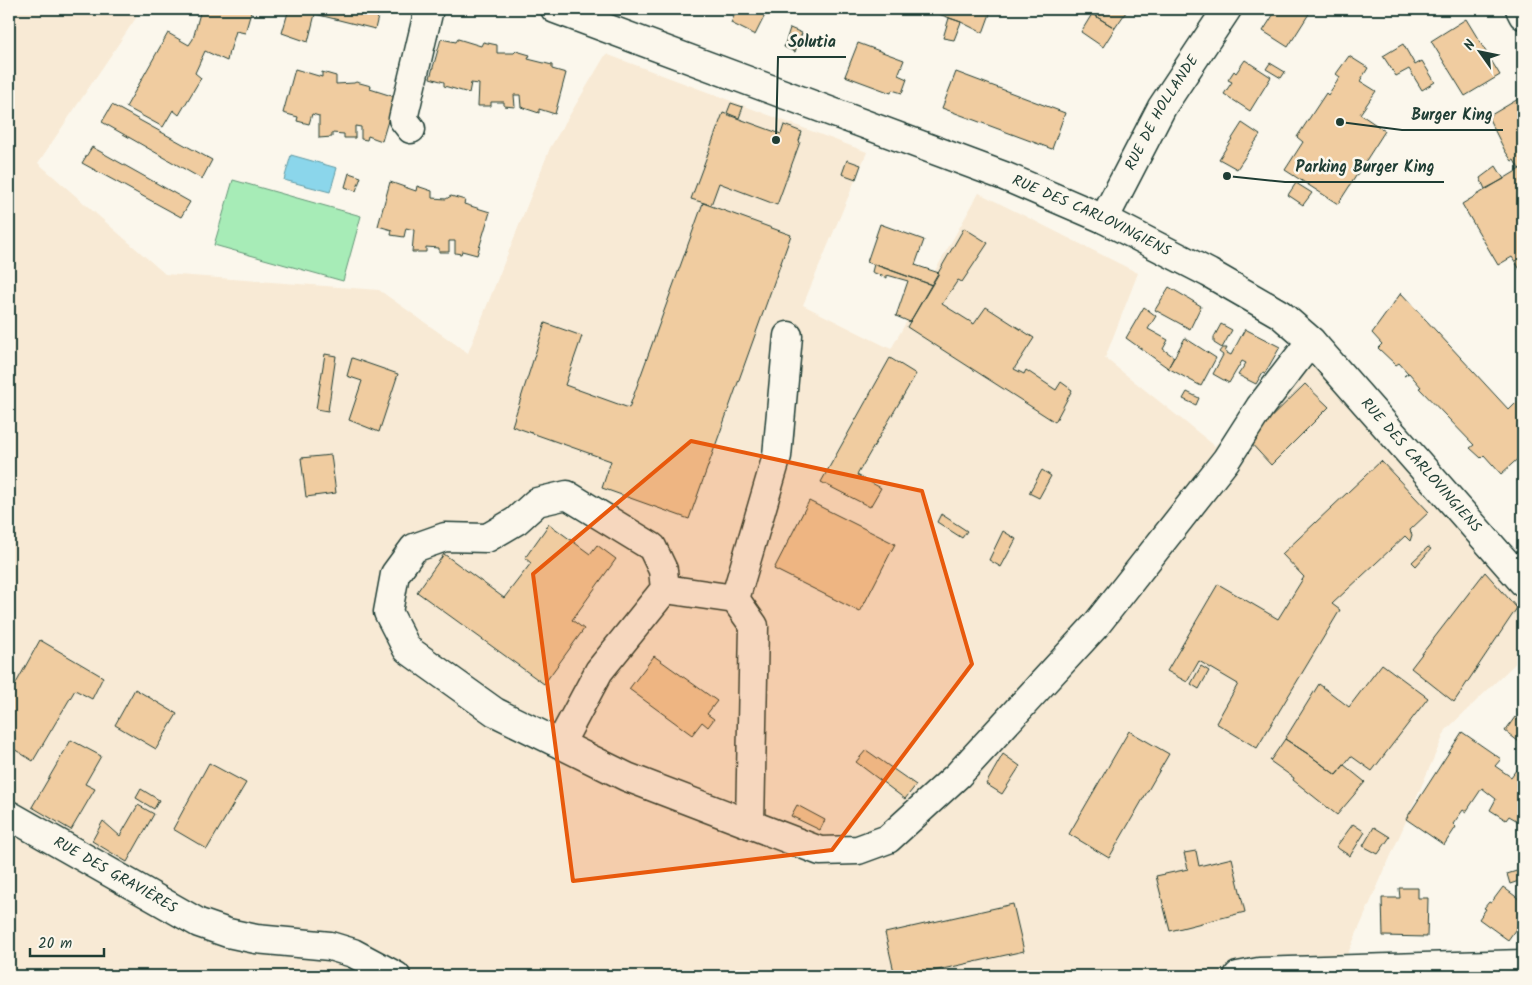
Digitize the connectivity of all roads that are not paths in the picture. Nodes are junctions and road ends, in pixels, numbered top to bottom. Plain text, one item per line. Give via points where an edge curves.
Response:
1 (428, 9) edge
2 (555, 9) edge
3 (1227, 9) edge
4 (1520, 9) edge
5 (1523, 15) edge
6 (411, 129) dead end
7 (1104, 219) junction
8 (788, 336) dead end
9 (1311, 340) junction
10 (1523, 582) edge
11 (665, 589) junction
12 (735, 599) junction
13 (560, 744) junction
14 (9, 815) edge
15 (750, 824) junction
16 (1523, 964) edge
17 (1280, 974) edge
18 (396, 976) edge
19 (1238, 976) edge

1 - 6 street via 403,119
2 - 7 street, RUE DES CARLOVINGIENS via 1004,176
3 - 7 street, RUE DE HOLLANDE via 1162,107
4 - 5 street
7 - 9 street, RUE DES CARLOVINGIENS via 1210,273 1280,314
8 - 12 street via 777,456
9 - 10 street, RUE DES CARLOVINGIENS
9 - 15 street via 1260,407 1226,460 1096,626 958,775 888,839 858,850 820,852
11 - 12 street
11 - 13 street via 599,671
11 - 13 street via 663,570 652,547 567,496 537,502 516,521 487,538 445,537 414,548 395,574 388,612 407,649 495,712
12 - 15 street via 754,626
13 - 15 street via 627,777
14 - 18 street, RUE DES GRAVIÈRES via 199,923 256,939 330,946 353,953
16 - 17 street
17 - 19 street via 1259,972

